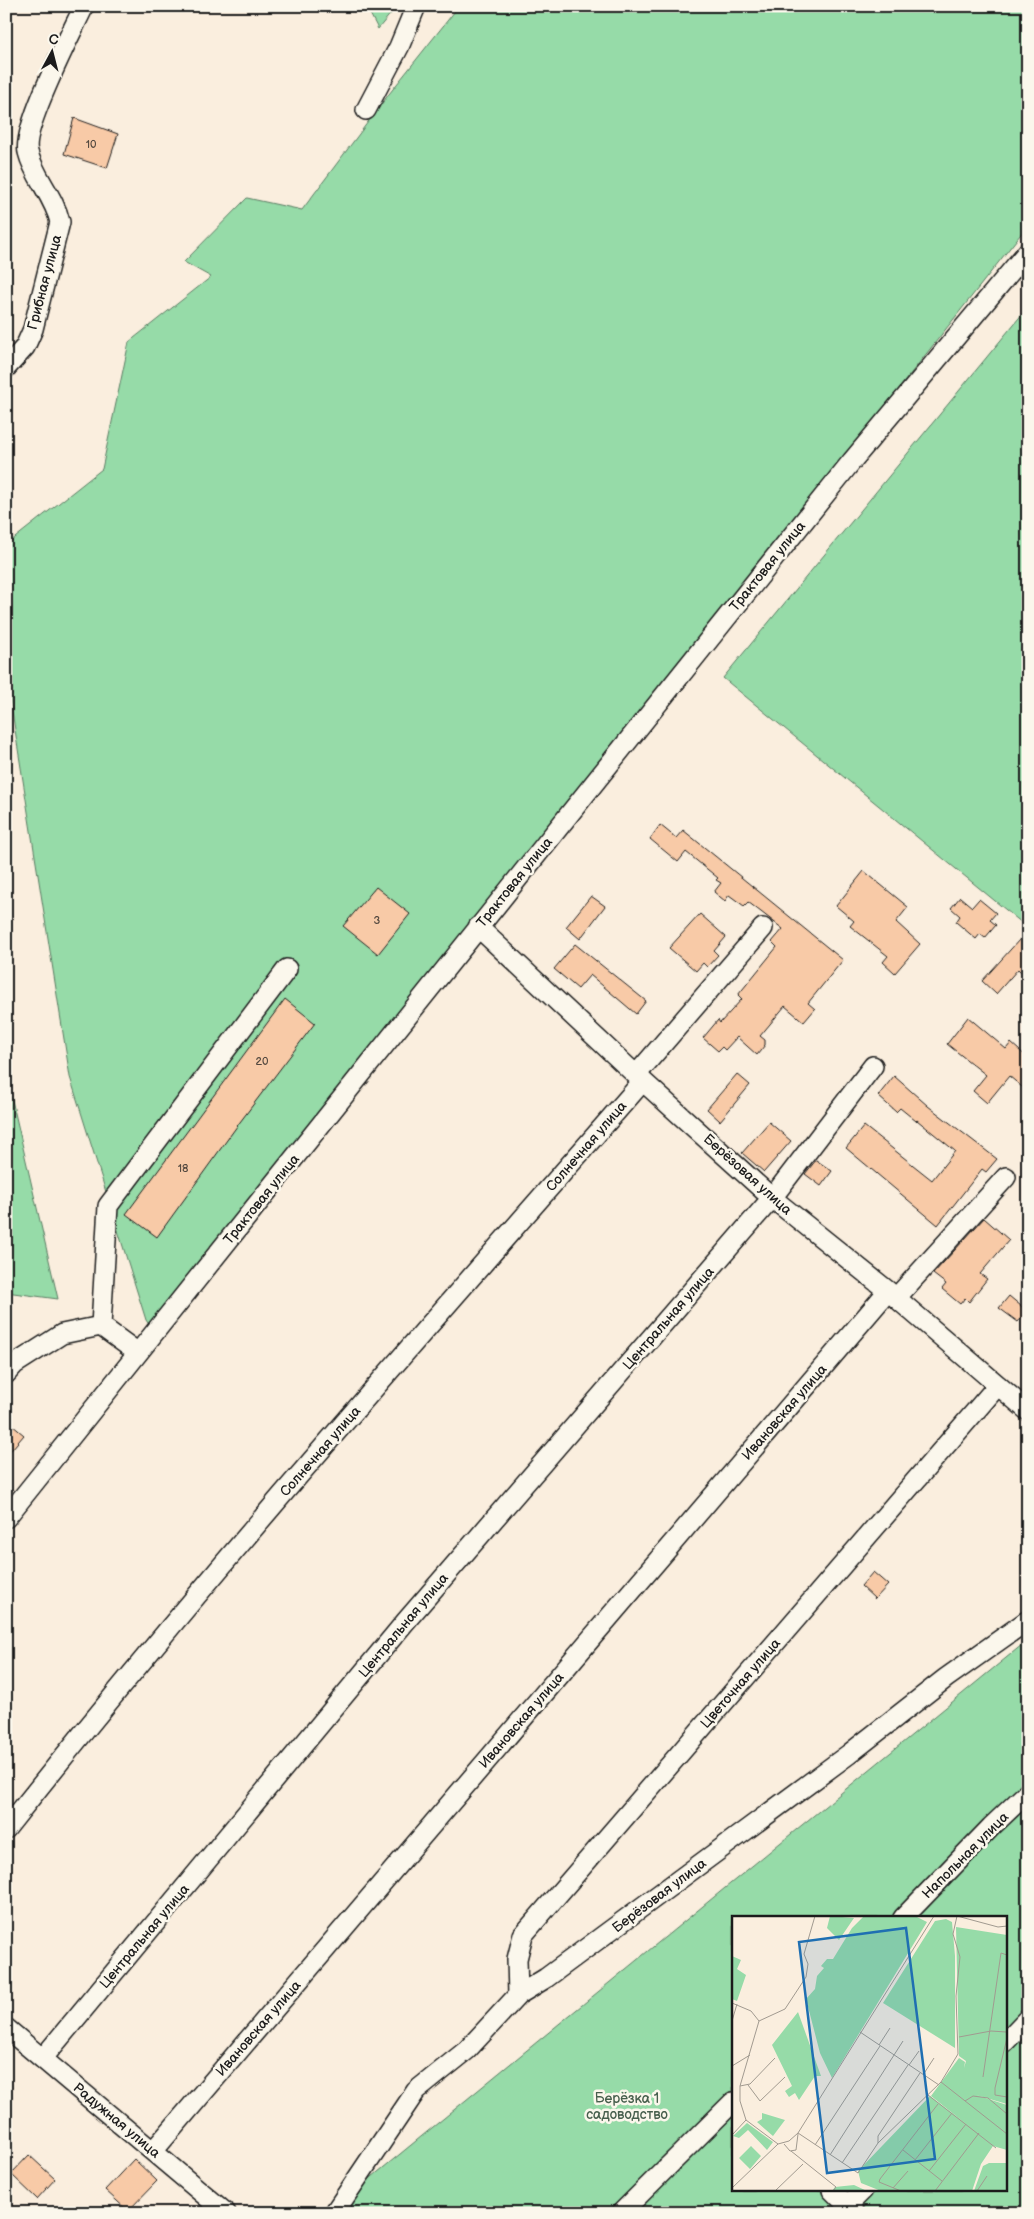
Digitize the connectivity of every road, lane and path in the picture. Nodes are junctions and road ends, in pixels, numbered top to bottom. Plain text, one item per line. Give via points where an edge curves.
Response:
1 (84, 6) edge
2 (416, 6) edge
3 (366, 110) dead end
4 (1028, 251) edge
5 (6, 368) edge
6 (478, 927) junction
7 (762, 928) dead end
8 (287, 969) dead end
9 (873, 1066) dead end
10 (639, 1078) junction
11 (1006, 1177) dead end
12 (772, 1198) junction
13 (892, 1294) junction
14 (101, 1326) junction
15 (138, 1353) junction
16 (6, 1374) edge
17 (998, 1385) junction
18 (1026, 1404) edge
19 (6, 1518) edge
20 (1028, 1620) edge
21 (1028, 1792) edge
22 (6, 1829) edge
23 (905, 1916) edge
24 (518, 1995) junction
25 (1028, 2018) edge
26 (6, 2028) edge
27 (1006, 2041) edge
28 (43, 2058) junction
29 (732, 2103) edge
30 (154, 2150) junction
31 (834, 2192) edge
32 (862, 2192) edge
33 (851, 2209) edge
34 (226, 2213) edge
35 (334, 2213) edge
36 (621, 2213) edge

1 - 5 street, Грибная улица via 28,136 27,150 60,222 33,329 25,347
2 - 3 street
4 - 6 street, Трактовая улица via 852,461
6 - 10 street, Берёзовая улица
6 - 15 street, Трактовая улица
7 - 10 street, Солнечная улица
8 - 14 street via 108,1206
9 - 12 street, Центральная улица
10 - 12 street, Берёзовая улица
10 - 22 street, Солнечная улица via 260,1520 84,1730
11 - 13 street, Ивановская улица
12 - 13 street, Берёзовая улица
12 - 28 street, Центральная улица via 406,1621
13 - 17 street, Берёзовая улица
13 - 30 street, Ивановская улица
14 - 15 street
14 - 16 street via 62,1334 15,1364
15 - 19 street, Трактовая улица
17 - 18 street, Берёзовая улица
17 - 24 street, Цветочная улица via 523,1935 518,1959
20 - 24 street, Берёзовая улица via 546,1978
21 - 23 street, Напольная улица
24 - 35 street, Берёзовая улица via 468,2050 416,2091
25 - 27 street
26 - 28 street, Радужная улица
28 - 30 street, Радужная улица
29 - 36 street
30 - 34 street, Радужная улица
31 - 33 street
32 - 33 street

